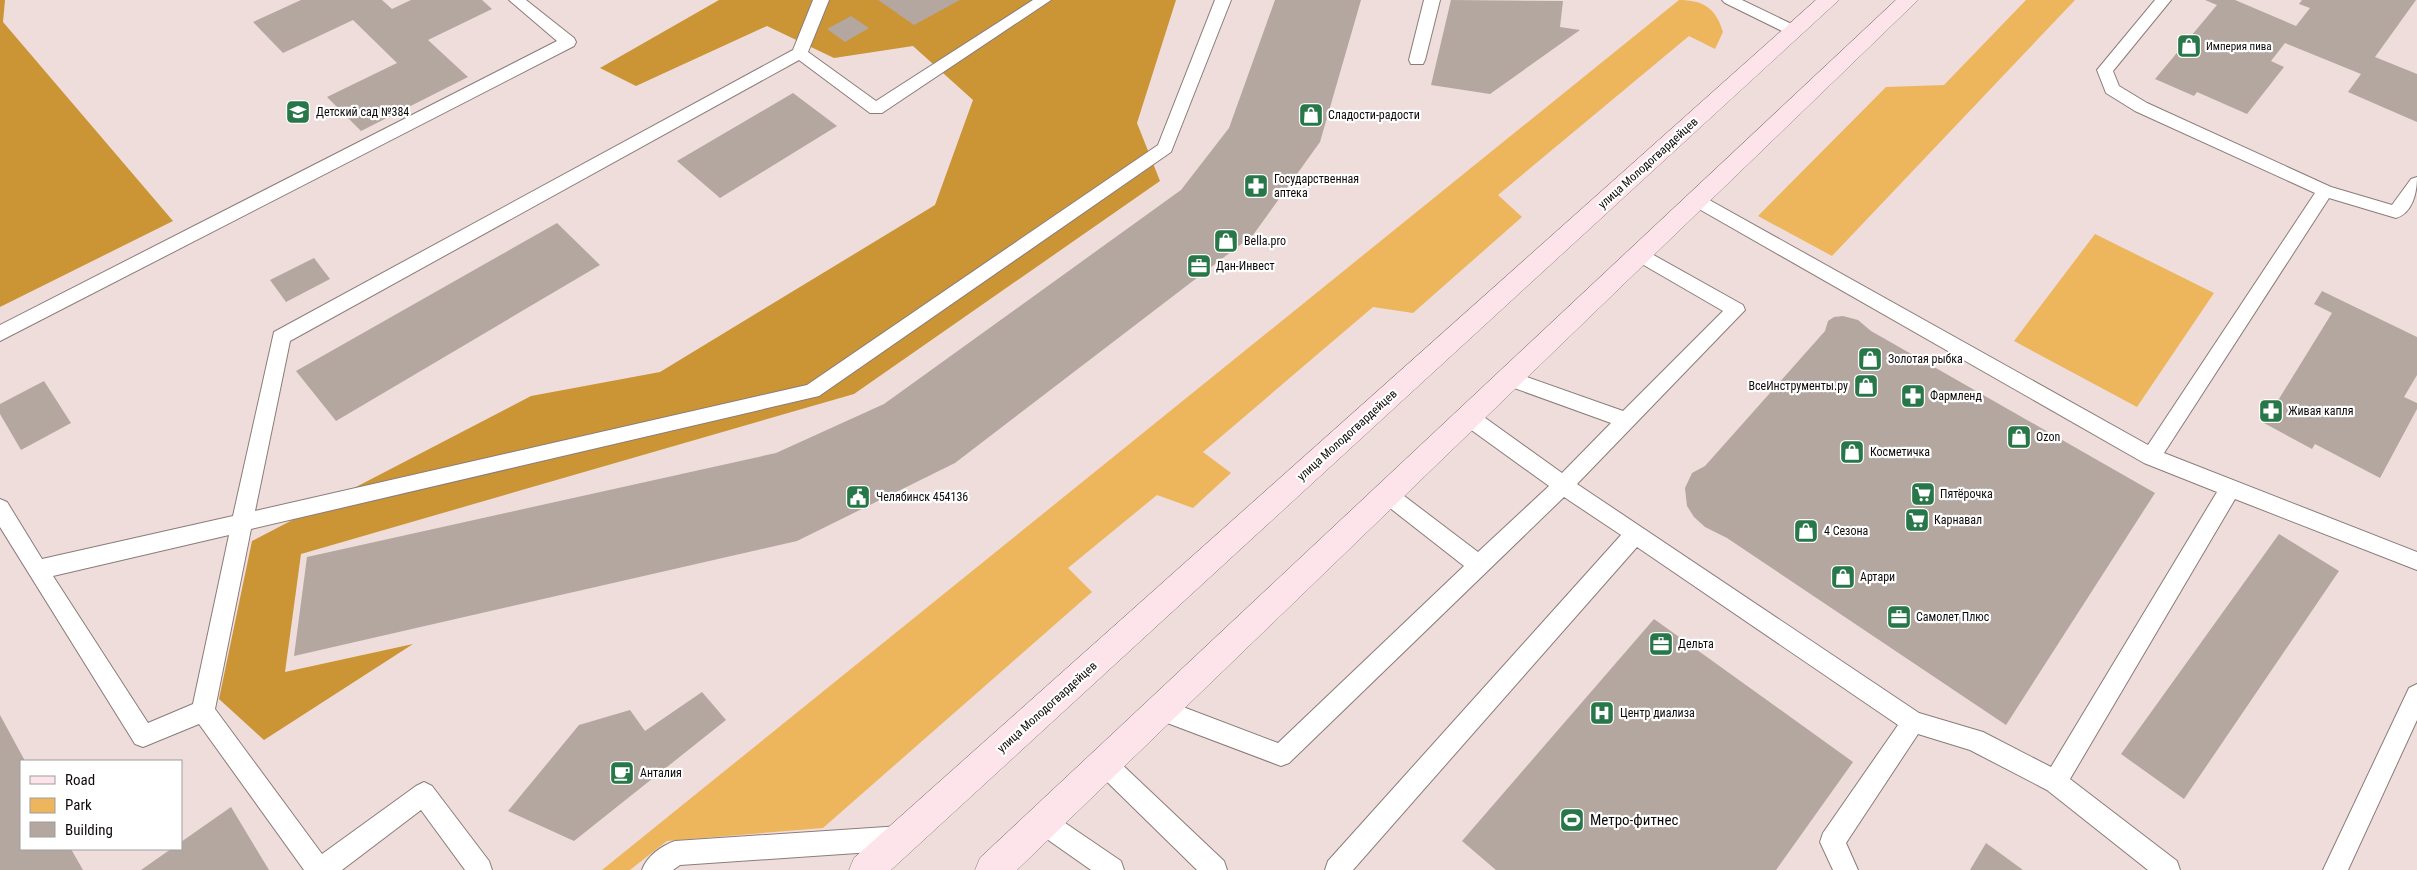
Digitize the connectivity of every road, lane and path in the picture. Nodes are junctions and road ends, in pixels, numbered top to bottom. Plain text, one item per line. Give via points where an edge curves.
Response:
1 (518, 0) edge
2 (821, 0) edge
3 (1043, 0) edge
4 (1223, 0) edge
5 (1432, 0) edge
6 (1730, 0) edge
7 (1829, 0) edge
8 (1908, 0) edge
9 (2164, 0) edge
10 (1794, 31) junction
11 (800, 53) junction
12 (1417, 60) dead end
13 (2417, 183) edge
14 (2326, 191) junction
15 (1698, 201) junction
16 (1641, 255) junction
17 (0, 334) edge
18 (1510, 379) junction
19 (1470, 418) junction
20 (1627, 421) junction
21 (2151, 457) junction
22 (1563, 486) junction
23 (2230, 488) junction
24 (1388, 494) junction
25 (0, 508) edge
26 (242, 522) junction
27 (1635, 534) junction
28 (2417, 561) edge
29 (1479, 565) junction
30 (37, 570) junction
31 (2417, 695) edge
32 (1162, 710) junction
33 (203, 711) junction
34 (1912, 722) junction
35 (1105, 764) junction
36 (2055, 782) junction
37 (1043, 822) junction
38 (902, 838) junction
39 (320, 870) edge
40 (480, 870) edge
41 (654, 870) edge
42 (866, 870) edge
43 (992, 870) edge
44 (1112, 870) edge
45 (1215, 870) edge
46 (1336, 870) edge
47 (1846, 870) edge
48 (2168, 870) edge
49 (2335, 870) edge

1 - 17 lane via 568,42
2 - 11 lane
3 - 11 lane via 876,109
4 - 26 lane via 1166,148 812,391
5 - 12 lane
6 - 10 lane
7 - 10 main road, улица Молодогвардейцев
8 - 15 main road
9 - 14 lane via 2105,70 2112,89 2140,107
10 - 38 main road, улица Молодогвардейцев
11 - 26 lane via 281,337
13 - 14 lane via 2396,212
14 - 21 lane
15 - 16 main road
15 - 21 lane
16 - 18 main road
16 - 20 lane via 1736,310
18 - 19 main road
18 - 20 lane
19 - 22 lane
19 - 24 main road
20 - 22 lane
21 - 23 lane
22 - 27 lane
22 - 29 lane
23 - 28 lane
23 - 36 lane
24 - 29 lane
24 - 32 main road
25 - 30 lane
26 - 30 lane
26 - 33 lane
27 - 34 lane
27 - 46 lane
29 - 32 lane via 1281,755
30 - 33 lane via 143,736
31 - 49 lane
32 - 35 main road
33 - 39 lane
34 - 36 lane via 1975,740
34 - 47 lane via 1832,842
35 - 37 main road
35 - 45 lane
36 - 48 lane
37 - 43 main road
37 - 44 lane
38 - 41 lane via 675,853
38 - 42 main road, улица Молодогвардейцев
39 - 40 lane via 424,794

